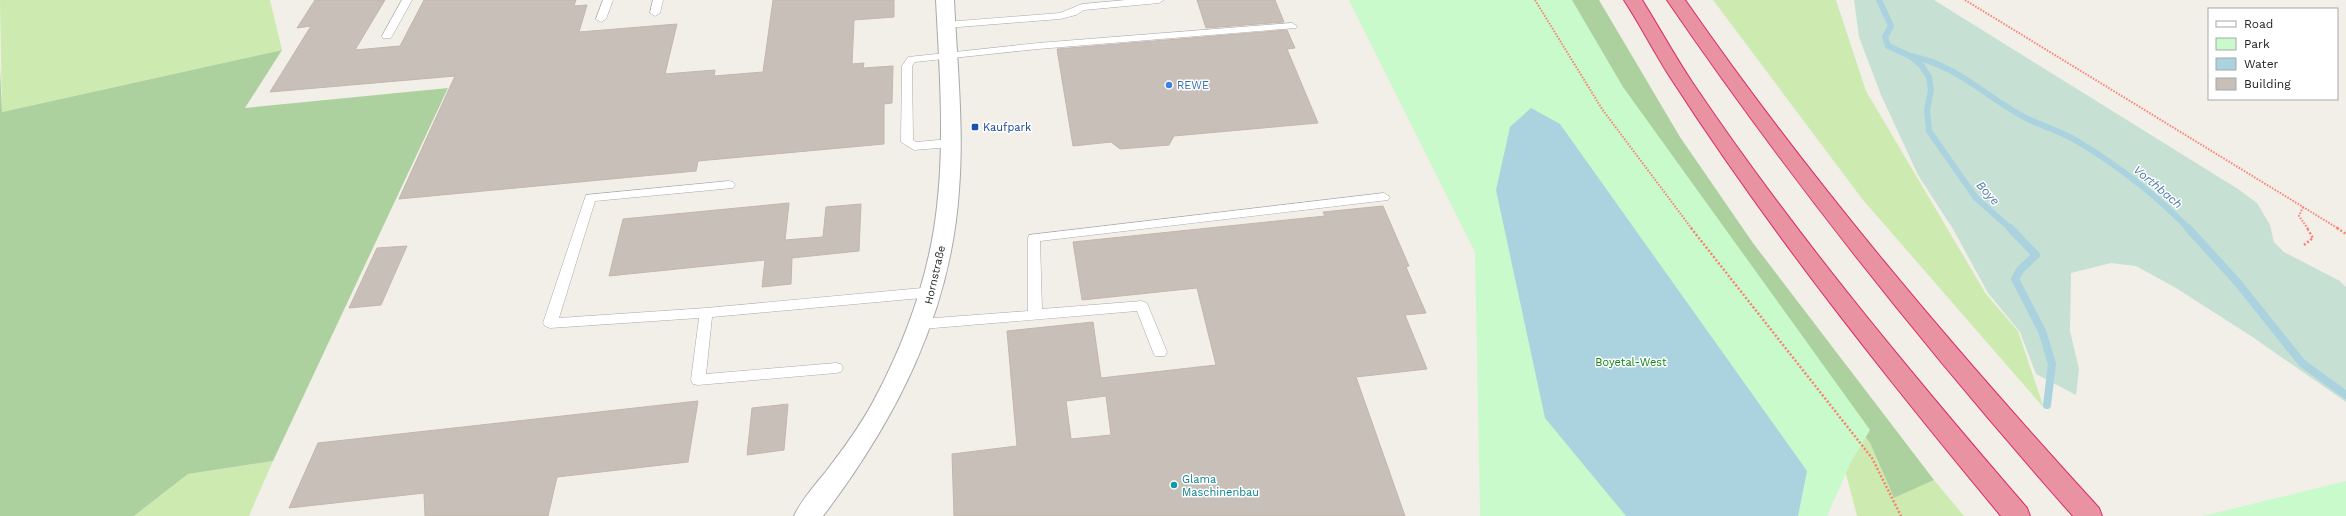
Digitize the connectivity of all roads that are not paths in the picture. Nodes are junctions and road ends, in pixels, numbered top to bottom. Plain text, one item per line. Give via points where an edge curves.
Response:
1 (407, 0) edge
2 (608, 0) edge
3 (658, 0) edge
4 (945, 0) edge
5 (1159, 0) edge
6 (1633, 0) edge
7 (1676, 0) edge
8 (1082, 4) edge
9 (655, 13) dead end
10 (601, 19) dead end
11 (946, 25) junction
12 (1292, 26) dead end
13 (387, 36) dead end
14 (947, 54) junction
15 (950, 143) junction
16 (729, 185) dead end
17 (1384, 197) dead end
18 (932, 292) junction
19 (706, 313) junction
20 (1035, 315) junction
21 (922, 324) junction
22 (1160, 352) dead end
23 (836, 368) dead end
24 (807, 516) edge
25 (2017, 516) edge
26 (2089, 516) edge

1 - 13 lane
2 - 10 lane
3 - 9 lane
4 - 11 street, Hornstraße
5 - 8 lane
6 - 25 highway via 1688,90 1776,216 1916,396
7 - 26 highway via 1777,141 1884,280
8 - 11 lane via 1072,13 1060,16
11 - 14 street, Hornstraße
12 - 14 lane
14 - 15 street, Hornstraße
14 - 15 lane via 918,57 912,59 907,66 907,142 914,146
15 - 18 street, Hornstraße via 947,209
16 - 19 lane via 590,198 550,323
17 - 20 lane via 1034,238
18 - 19 lane
18 - 21 street, Hornstraße
19 - 23 lane via 698,380
20 - 21 lane
20 - 22 lane via 1142,306
21 - 24 street, Hornstraße via 886,403 856,450

